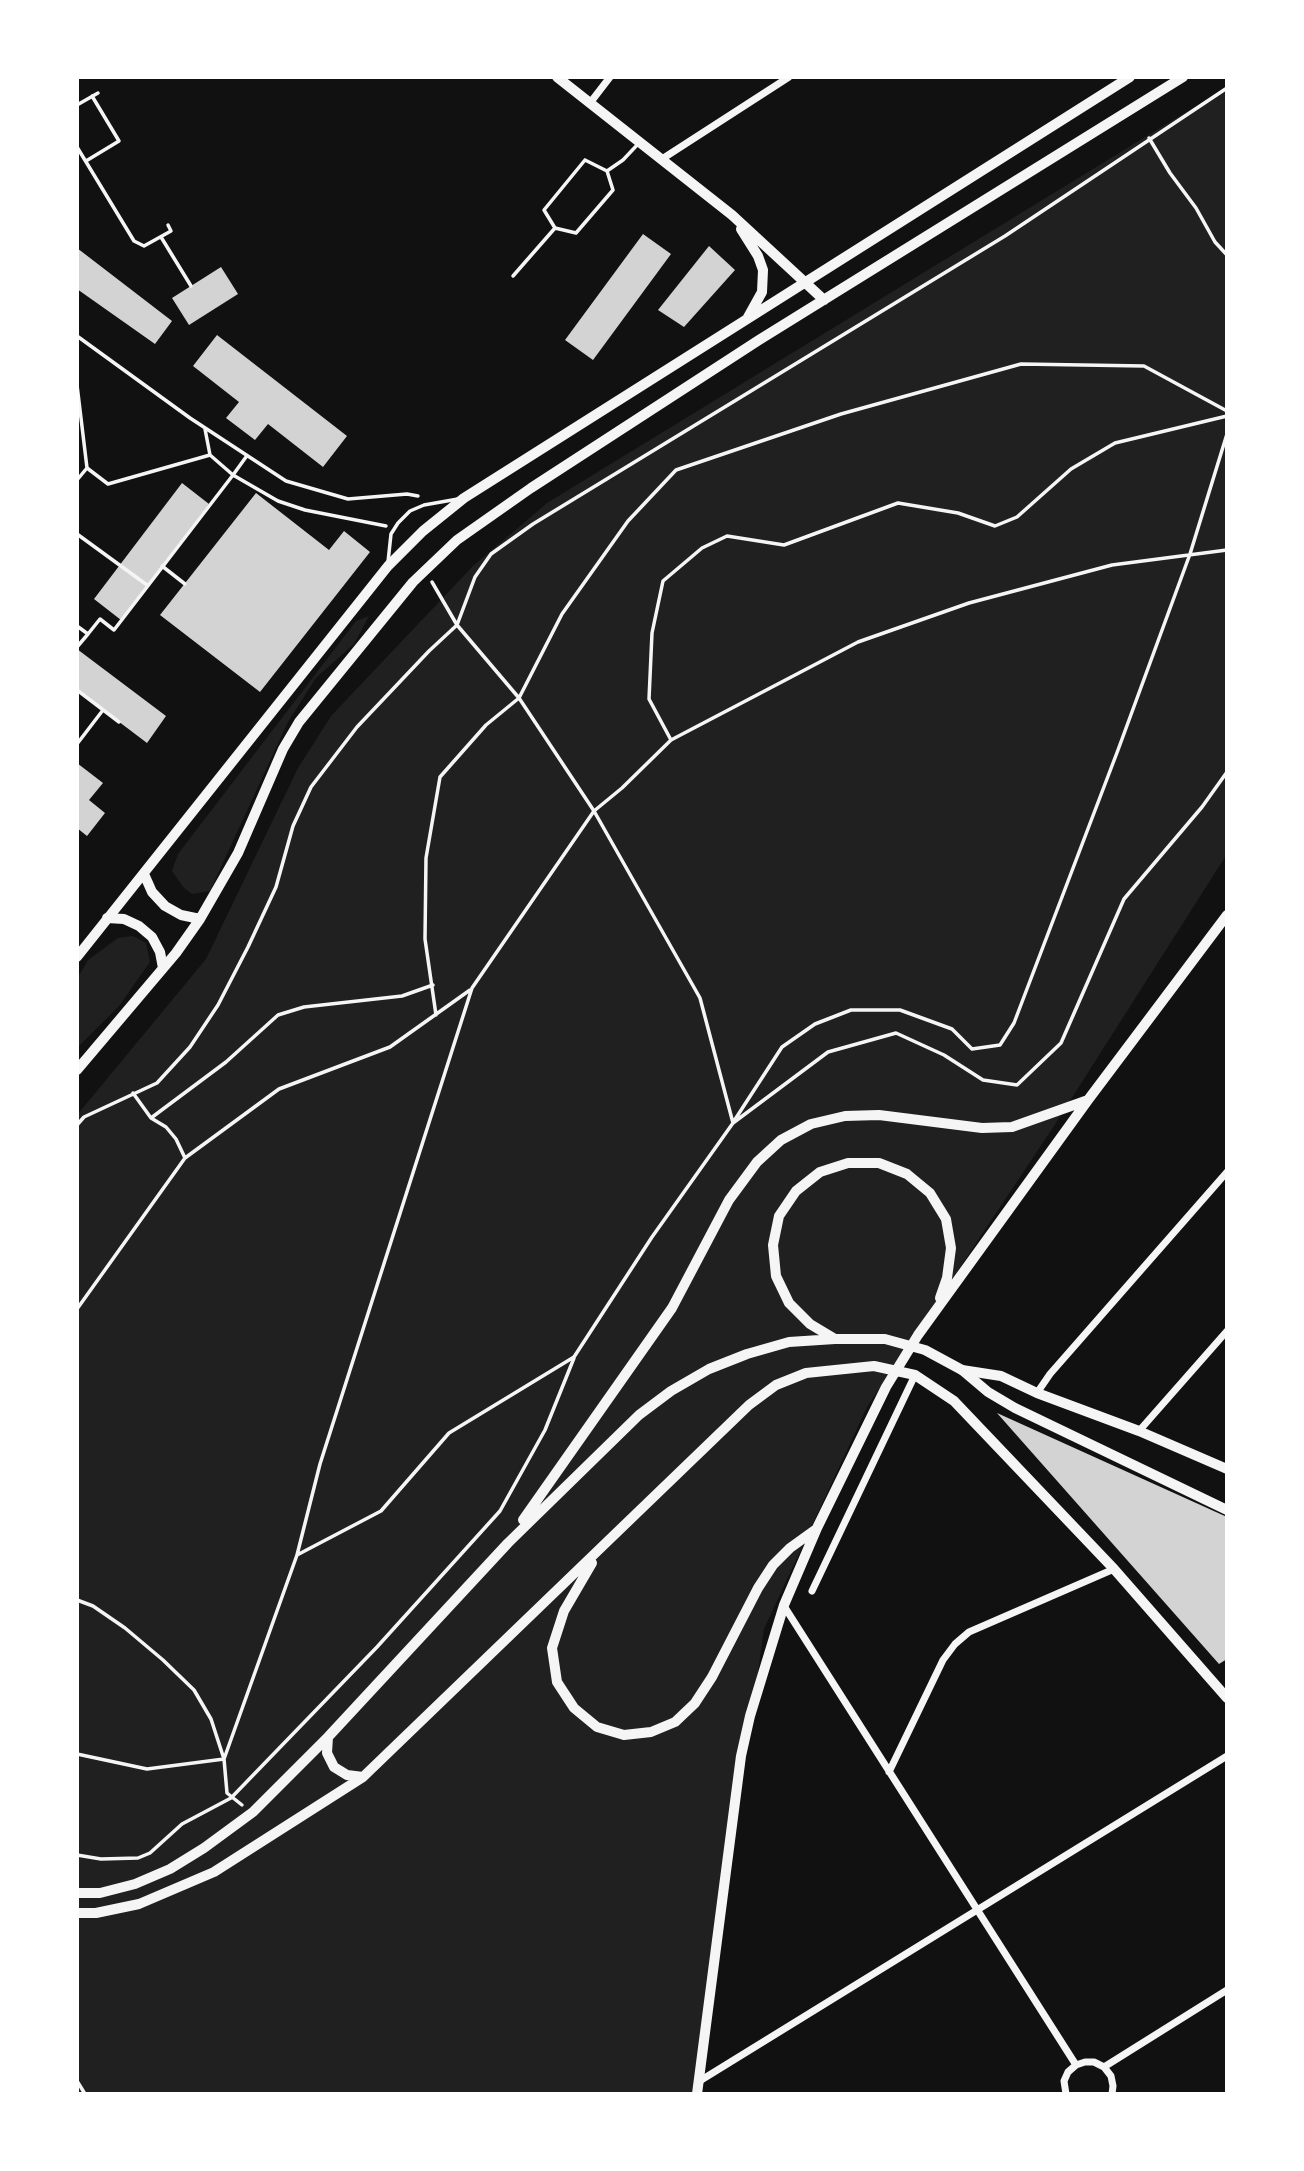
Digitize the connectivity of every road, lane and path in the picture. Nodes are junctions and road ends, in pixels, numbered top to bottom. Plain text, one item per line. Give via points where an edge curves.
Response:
1 (557, 77) edge
2 (610, 77) edge
3 (789, 77) edge
4 (1130, 77) edge
5 (1183, 77) edge
6 (1227, 88) edge
7 (590, 103) junction
8 (77, 105) edge
9 (1149, 138) junction
10 (640, 142) junction
11 (77, 147) edge
12 (662, 159) junction
13 (86, 162) junction
14 (607, 171) junction
15 (732, 215) junction
16 (168, 225) dead end
17 (555, 228) junction
18 (161, 237) junction
19 (1227, 255) edge
20 (513, 276) dead end
21 (804, 284) junction
22 (191, 286) dead end
23 (824, 300) junction
24 (747, 320) junction
25 (77, 336) edge
26 (77, 385) edge
27 (1227, 414) edge
28 (205, 429) junction
29 (1227, 433) edge
30 (210, 455) junction
31 (246, 457) junction
32 (87, 468) junction
33 (233, 475) junction
34 (77, 480) edge
35 (419, 496) dead end
36 (464, 498) junction
37 (396, 527) junction
38 (77, 534) edge
39 (1227, 550) edge
40 (1190, 554) junction
41 (162, 565) junction
42 (388, 566) junction
43 (425, 570) junction
44 (185, 584) dead end
45 (146, 585) junction
46 (457, 625) junction
47 (77, 626) edge
48 (88, 634) junction
49 (77, 648) edge
50 (77, 690) edge
51 (519, 698) junction
52 (103, 710) junction
53 (119, 722) dead end
54 (671, 740) junction
55 (77, 744) edge
56 (1227, 772) edge
57 (594, 810) junction
58 (144, 874) junction
59 (1227, 915) edge
60 (107, 918) junction
61 (200, 919) junction
62 (77, 957) edge
63 (163, 968) junction
64 (433, 985) junction
65 (472, 988) junction
66 (436, 1015) junction
67 (77, 1070) edge
68 (133, 1093) junction
69 (1088, 1100) junction
70 (151, 1118) junction
71 (733, 1123) junction
72 (77, 1125) edge
73 (185, 1158) junction
74 (1227, 1172) edge
75 (77, 1309) edge
76 (934, 1312) junction
77 (1227, 1331) edge
78 (835, 1339) junction
79 (574, 1357) junction
80 (962, 1370) junction
81 (915, 1375) junction
82 (1037, 1393) junction
83 (1139, 1431) junction
84 (1227, 1469) edge
85 (1227, 1510) edge
86 (817, 1528) junction
87 (508, 1543) junction
88 (598, 1552) junction
89 (297, 1555) junction
90 (1114, 1569) junction
91 (812, 1591) dead end
92 (77, 1600) edge
93 (784, 1605) junction
94 (1227, 1698) edge
95 (328, 1737) junction
96 (77, 1754) edge
97 (1227, 1756) edge
98 (224, 1759) junction
99 (889, 1772) junction
100 (363, 1777) junction
101 (231, 1798) junction
102 (253, 1812) junction
103 (77, 1855) edge
104 (77, 1893) edge
105 (978, 1910) junction
106 (77, 1913) edge
107 (1227, 1990) edge
108 (1076, 2065) junction
109 (1104, 2067) junction
110 (77, 2081) edge
111 (698, 2088) edge
112 (1063, 2093) edge
113 (85, 2094) edge
114 (690, 2094) edge
115 (1112, 2094) edge

1 - 7 main road
2 - 7 street
3 - 12 street
4 - 21 main road
5 - 23 main road
6 - 9 path
7 - 10 main road
8 - 13 path via 95,94 119,142
9 - 19 path
9 - 46 path via 1005,236 491,554 475,577
10 - 12 main road
10 - 14 lane
11 - 13 path
12 - 15 main road
13 - 18 path via 135,241 144,246
14 - 17 lane via 613,190 576,233
14 - 17 lane via 584,160 544,210
15 - 21 main road
15 - 24 main road via 763,270 761,292
16 - 18 path via 171,231
17 - 20 lane
18 - 22 path
21 - 23 main road
21 - 24 main road
23 - 43 main road via 531,488 457,540
24 - 36 main road
25 - 28 path
26 - 32 path
27 - 51 path via 1144,366 1021,363 841,414 676,470 628,521 562,614
27 - 54 path via 1115,443 1071,469 1017,517 995,526 958,513 898,503 784,545 727,536 702,548 663,582 652,633 649,699
28 - 30 path
28 - 31 path
29 - 40 path
30 - 32 path via 108,484
30 - 33 path
31 - 33 path
31 - 35 path via 286,481 348,499
32 - 34 path
33 - 37 path via 278,501 305,510
33 - 41 path
36 - 37 lane via 417,508
36 - 42 main road
37 - 42 lane
38 - 45 path
39 - 40 path
40 - 54 path via 1112,565 969,603 858,642
40 - 71 path via 1014,1023 1000,1045 972,1049 952,1029 900,1010 851,1010 815,1024 782,1047
41 - 44 path
41 - 45 path
42 - 58 main road
43 - 46 path
43 - 61 main road via 299,722 238,853
45 - 48 path via 114,630 100,619
46 - 51 path
46 - 68 path via 358,727 311,787 293,826 276,887 218,1005 190,1047 156,1083
47 - 48 path
48 - 49 path
50 - 52 path
51 - 57 path
51 - 64 path via 486,725 440,777 426,858 425,939
52 - 53 path
52 - 55 path
54 - 57 path
56 - 71 path via 1124,899 1061,1043 1017,1085 983,1080 944,1055 895,1033 828,1052
57 - 65 path
57 - 71 path via 700,998
58 - 60 main road
58 - 61 main road via 165,906
59 - 69 main road
60 - 62 main road
60 - 63 main road via 124,919 152,937
61 - 63 main road
63 - 67 main road
64 - 66 path
64 - 70 path via 402,996 304,1007 278,1015 226,1062
65 - 66 path
65 - 89 path via 320,1464
66 - 73 path via 390,1047 279,1089
68 - 70 path
68 - 72 path
69 - 76 main road
69 - 87 main road via 1012,1127 845,1116 811,1124 781,1140 757,1162 729,1200 672,1308
70 - 73 path via 166,1127
71 - 79 path
73 - 75 path
74 - 82 street
76 - 78 main road via 947,1278 951,1248 946,1219 930,1193 907,1174 879,1163 848,1163 820,1172 796,1191 779,1216 773,1245 776,1276 789,1303 810,1324
76 - 86 main road via 886,1387
77 - 83 street
78 - 80 main road via 885,1339 925,1350
78 - 87 main road via 789,1342 747,1354 671,1391 639,1415
79 - 89 path via 449,1433 382,1511
79 - 101 path via 545,1430 500,1511
80 - 82 street via 1001,1376
80 - 85 main road via 1015,1408
81 - 88 main road via 874,1366 806,1373 776,1385 749,1405
81 - 90 main road via 954,1401
81 - 91 street
82 - 83 street
83 - 84 street
86 - 88 main road via 773,1565 695,1703 676,1722 638,1734 597,1727 574,1709 557,1682 552,1648 564,1611
86 - 93 main road
87 - 95 main road
88 - 100 main road
89 - 98 path
90 - 94 main road
90 - 99 street via 987,1624 955,1644
92 - 98 path via 125,1628 194,1690 211,1719
93 - 99 street
93 - 111 main road via 741,1756
95 - 100 main road via 327,1753 334,1767
95 - 102 main road
96 - 98 path via 147,1769
97 - 105 street
98 - 101 path
99 - 105 street
100 - 106 main road via 214,1872 139,1904
101 - 102 path
101 - 103 path via 181,1825 138,1858
102 - 104 main road via 170,1869 135,1884 100,1893
105 - 108 street
105 - 111 street
107 - 109 street
108 - 109 street via 1094,2062
108 - 112 street
109 - 115 street via 1111,2076
110 - 113 path
111 - 114 main road

